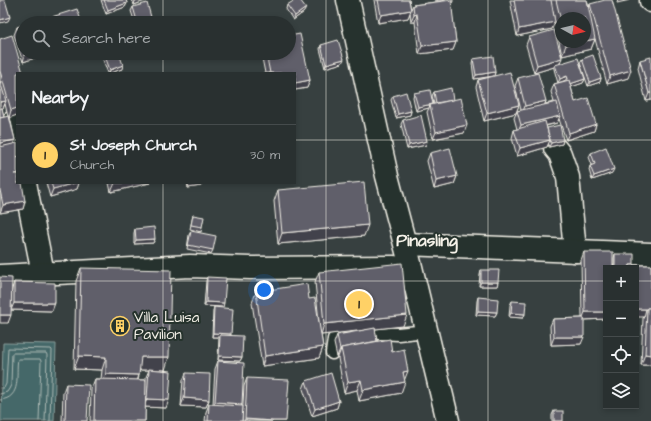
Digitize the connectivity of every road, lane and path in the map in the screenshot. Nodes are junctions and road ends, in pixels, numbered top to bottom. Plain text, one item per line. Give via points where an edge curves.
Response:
1 (348, 0) edge
2 (13, 122) dead end
3 (16, 139) edge
4 (555, 148) edge
5 (25, 184) edge
6 (406, 244) junction
7 (575, 251) junction
8 (651, 254) edge
9 (411, 267) junction
10 (43, 273) junction
11 (0, 276) edge
12 (427, 331) junction
13 (332, 352) dead end
14 (448, 421) edge

1 - 6 street via 387,176
2 - 3 street
4 - 7 street via 560,154 568,176
5 - 10 street
6 - 7 street
6 - 9 street
7 - 8 street
9 - 10 street via 190,266
9 - 12 street
10 - 11 street
12 - 13 lane via 348,334 334,339
12 - 14 street

